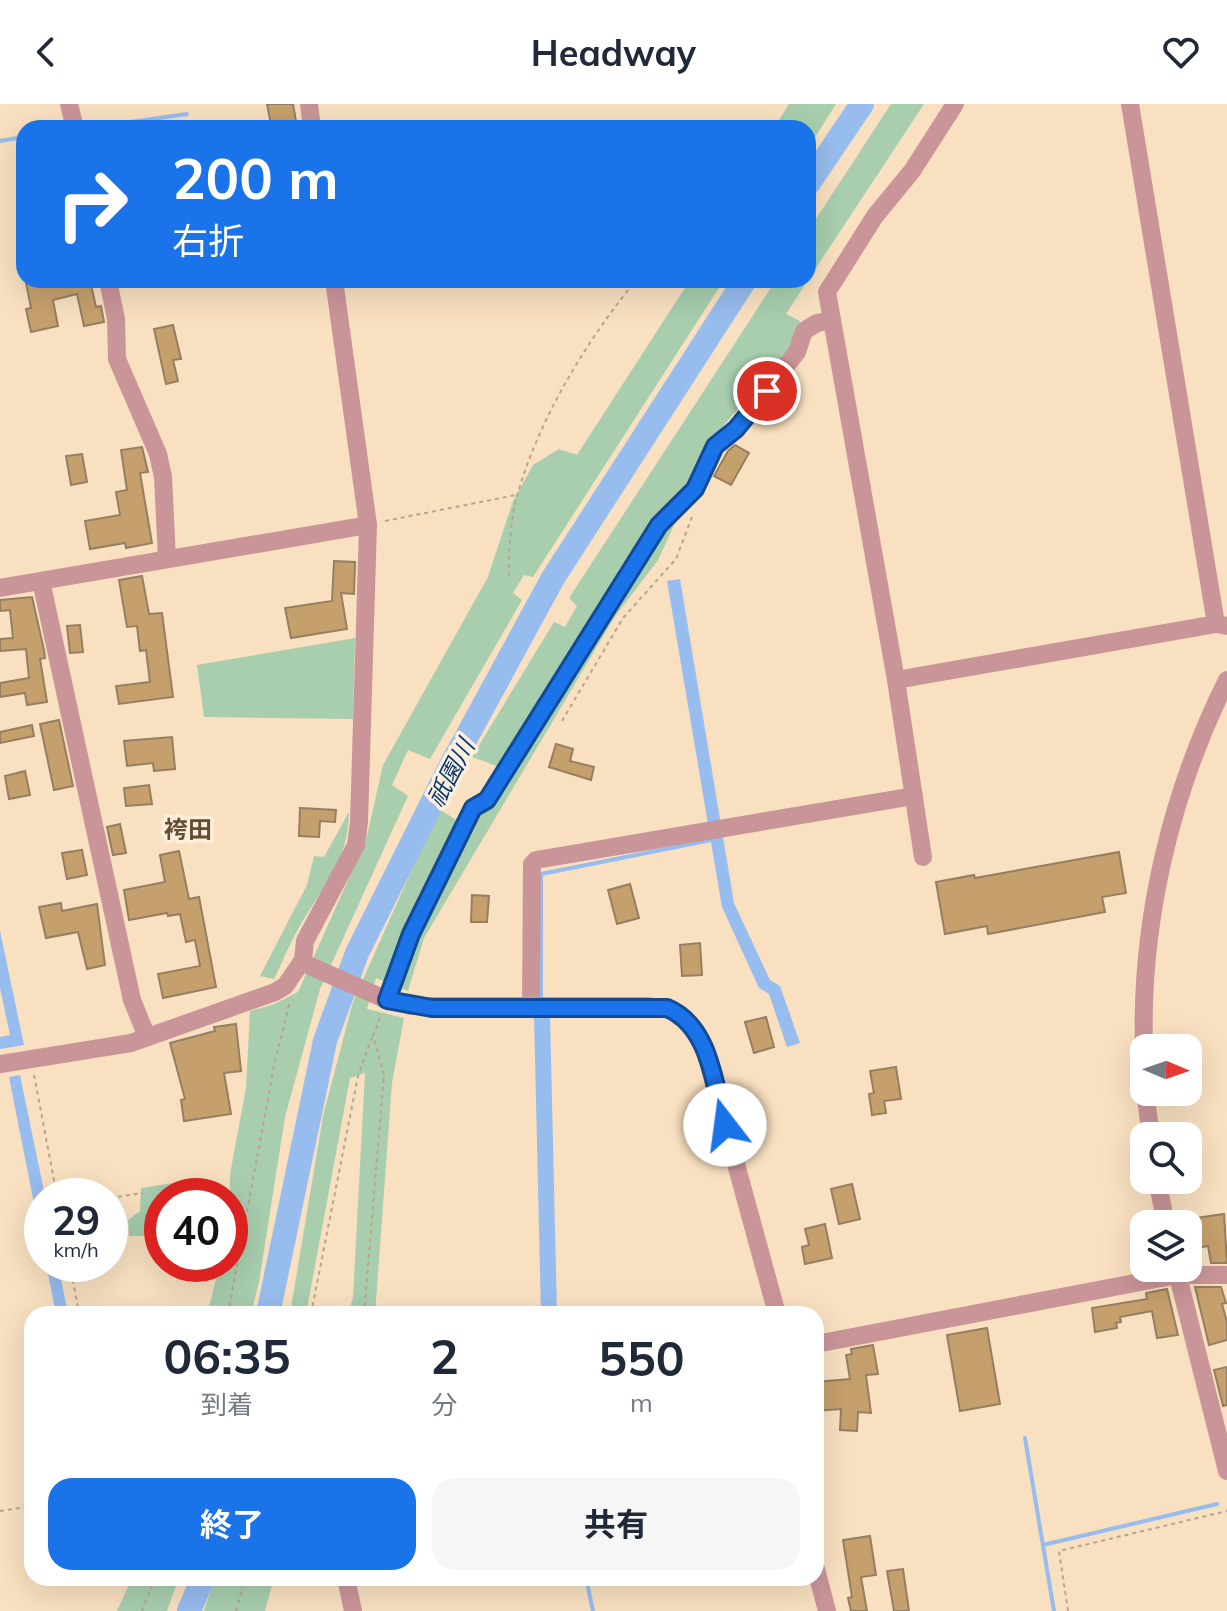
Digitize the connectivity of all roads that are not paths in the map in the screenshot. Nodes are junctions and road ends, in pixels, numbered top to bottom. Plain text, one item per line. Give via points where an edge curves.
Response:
1 (955, 104) edge
2 (962, 104) edge
3 (973, 104) edge
4 (1130, 104) edge
5 (110, 288) edge
6 (335, 288) edge
7 (832, 320) junction
8 (368, 525) junction
9 (167, 559) junction
10 (41, 581) junction
11 (0, 588) edge
12 (1222, 625) edge
13 (896, 680) junction
14 (1227, 680) edge
15 (914, 796) junction
16 (923, 857) dead end
17 (305, 962) junction
18 (387, 1000) junction
19 (531, 1007) junction
20 (1145, 1034) edge
21 (147, 1037) junction
22 (0, 1064) edge
23 (1202, 1274) edge
24 (1227, 1275) edge
25 (1130, 1281) edge
26 (1180, 1282) edge
27 (775, 1306) edge
28 (824, 1342) edge
29 (1227, 1471) edge
30 (348, 1586) edge
31 (820, 1586) edge
32 (353, 1611) edge
33 (827, 1611) edge

1 - 7 street via 827,292
2 - 3 street
4 - 12 street
5 - 9 street via 117,359 163,477
6 - 8 street
7 - 13 street
7 - 18 street via 804,331 797,352 736,429 715,446 695,489 659,525 487,800 473,808 411,934
8 - 9 street
8 - 17 street via 356,845 305,941
9 - 10 street
10 - 11 street
10 - 21 street via 132,1000
12 - 13 street
13 - 15 street
14 - 20 street via 1182,789 1161,868 1150,935
15 - 16 street
15 - 19 street via 536,860
17 - 18 street
17 - 21 street via 275,992
18 - 19 street via 432,1008
19 - 27 street via 667,1008 695,1026
21 - 22 street
23 - 24 street
25 - 28 street
26 - 29 street
30 - 32 street
31 - 33 street

